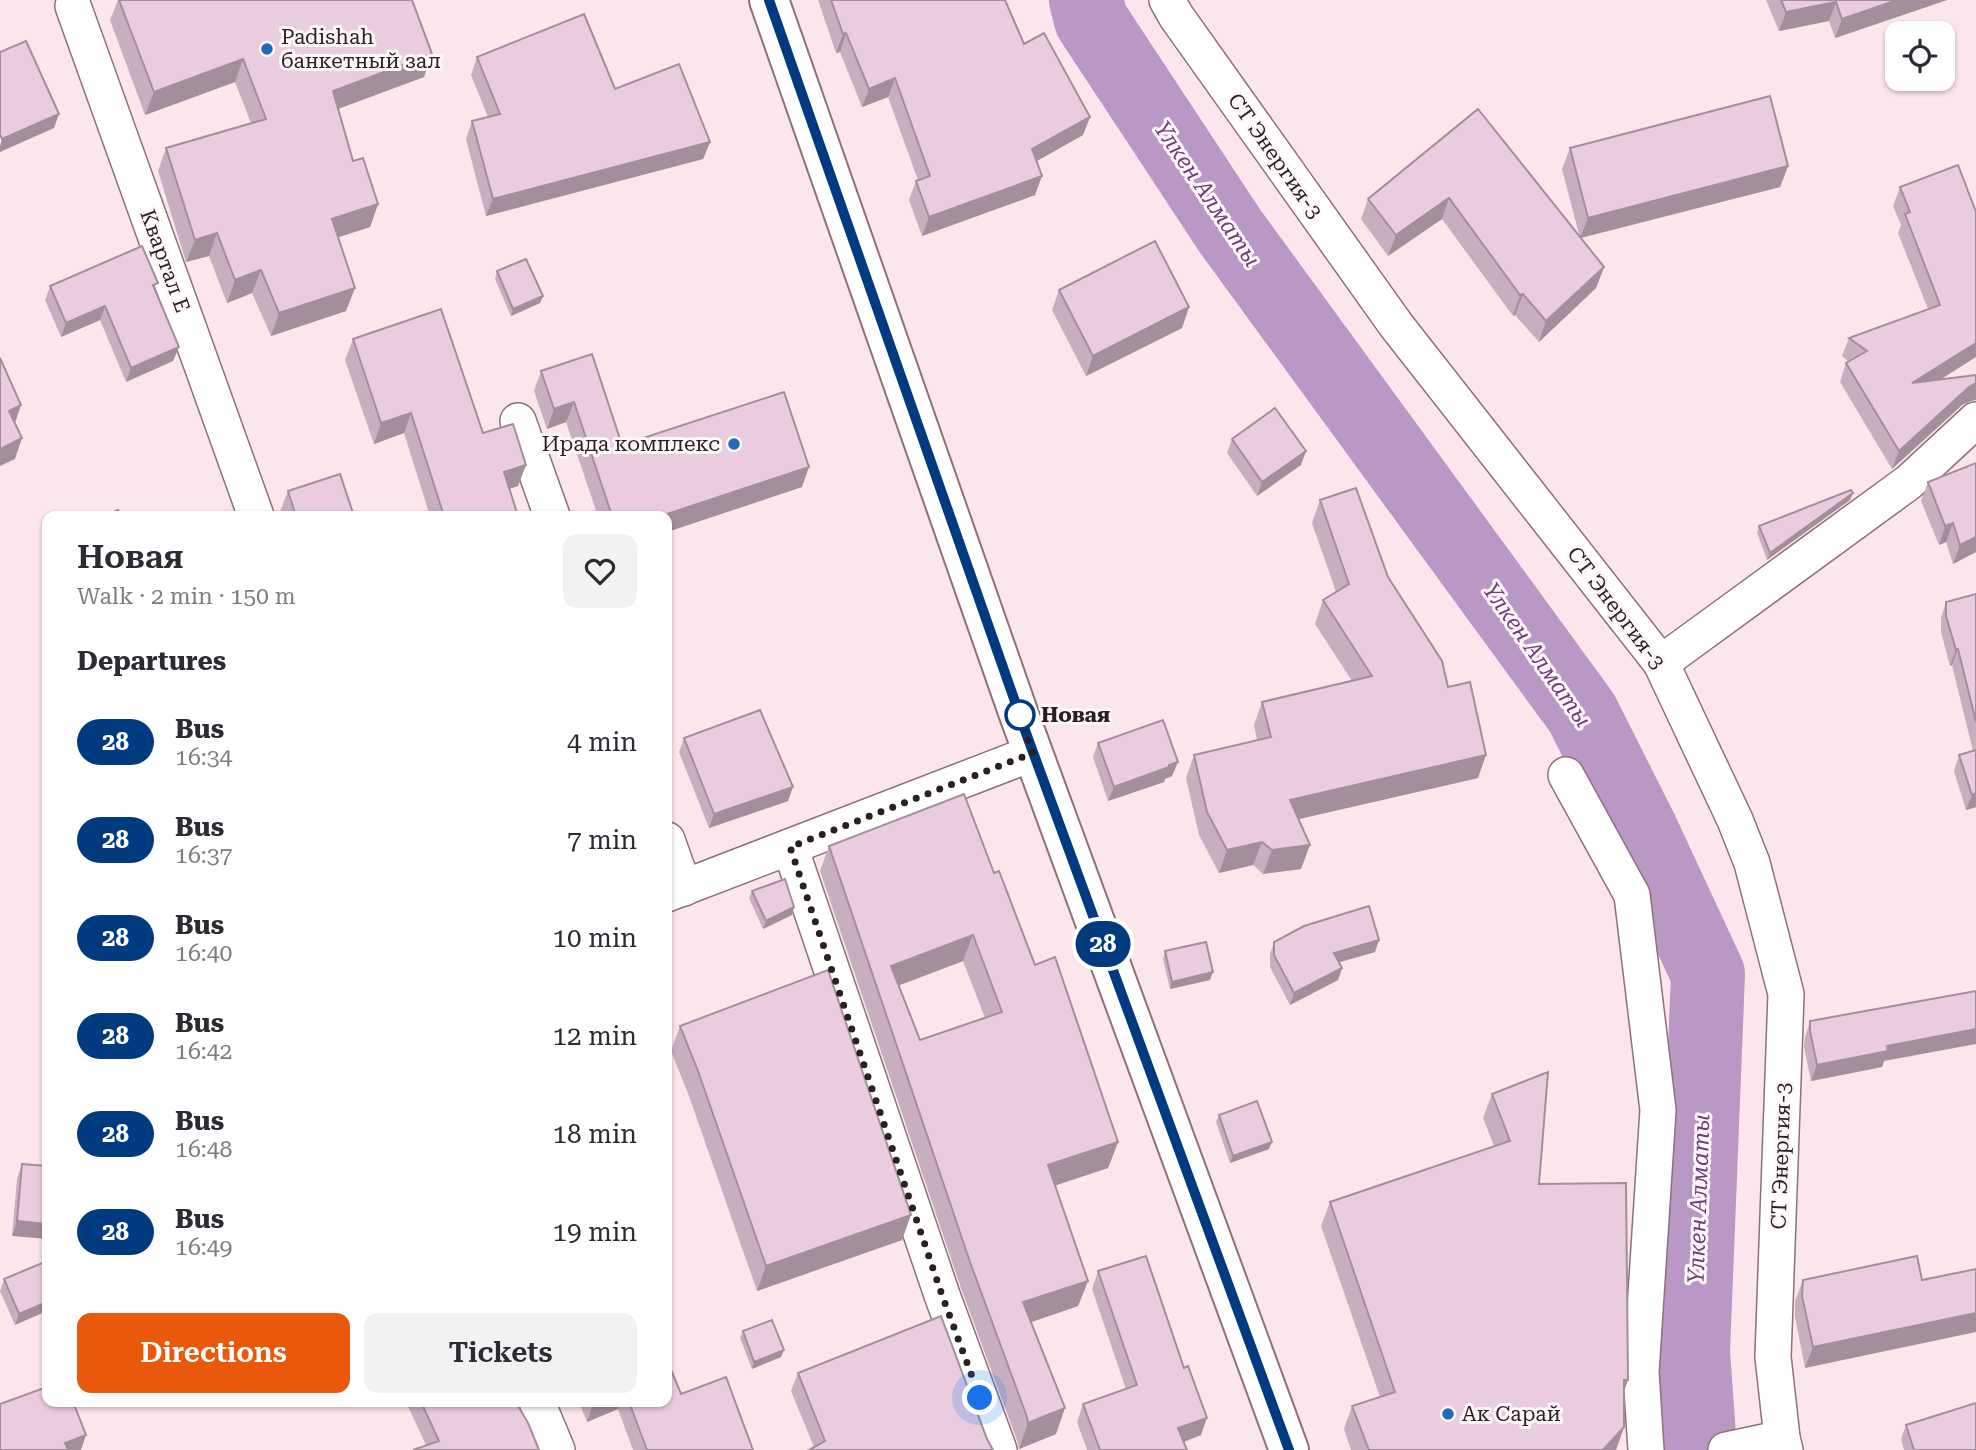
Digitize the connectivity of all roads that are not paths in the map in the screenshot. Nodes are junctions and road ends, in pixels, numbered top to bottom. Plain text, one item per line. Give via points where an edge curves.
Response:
1 (769, 0) edge
2 (1167, 0) edge
3 (73, 6) dead end
4 (1976, 419) edge
5 (518, 421) dead end
6 (254, 511) edge
7 (550, 511) edge
8 (1661, 663) junction
9 (1033, 753) junction
10 (1566, 775) dead end
11 (790, 847) junction
12 (672, 872) edge
13 (675, 891) edge
14 (539, 1407) edge
15 (1761, 1445) edge
16 (557, 1450) edge
17 (999, 1450) edge
18 (1289, 1450) edge
19 (1646, 1450) edge

1 - 9 main road
2 - 8 street, СТ Энергия-3 via 1396,325
3 - 6 street, Квартал Е
4 - 8 street via 1909,482
5 - 7 street
8 - 15 street, СТ Энергия-3 via 1752,863 1786,994 1773,1357
9 - 11 street
9 - 18 main road
10 - 19 street via 1632,895 1658,1110 1641,1372
11 - 13 street
11 - 17 street
12 - 13 street
14 - 16 street

